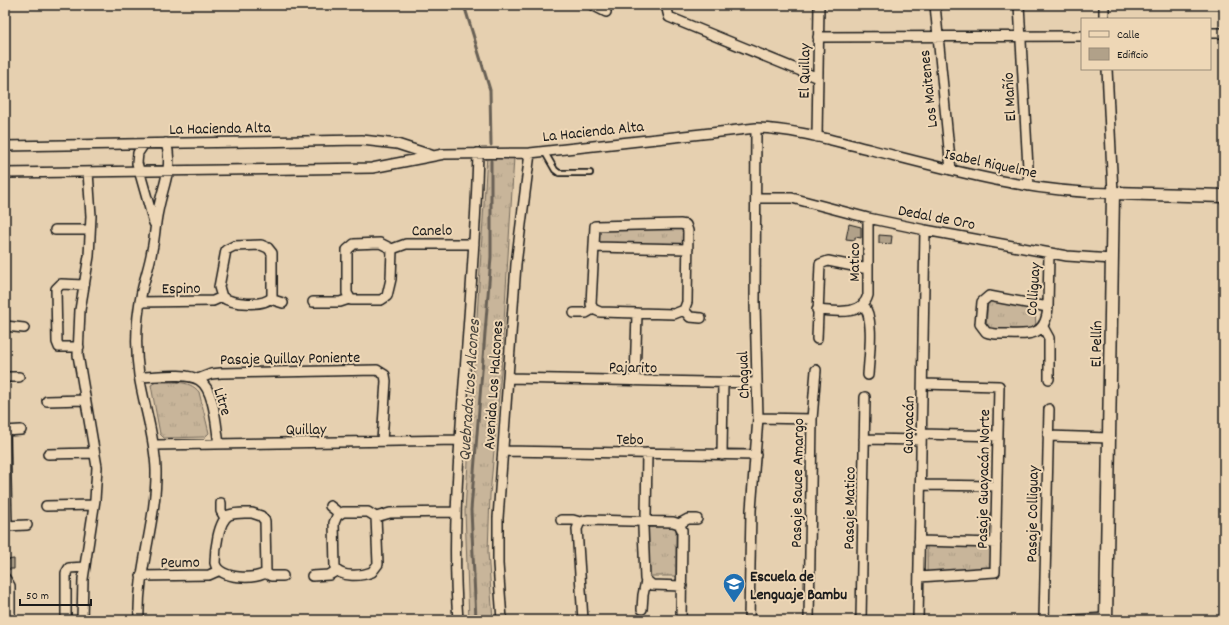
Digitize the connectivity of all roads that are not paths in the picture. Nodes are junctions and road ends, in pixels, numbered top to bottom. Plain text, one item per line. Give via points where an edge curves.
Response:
1 (592, 5) edge
2 (666, 5) edge
3 (819, 5) edge
4 (935, 5) edge
5 (1019, 5) edge
6 (1104, 5) edge
7 (606, 12) dead end
8 (1104, 18) edge
9 (1211, 33) edge
10 (1224, 33) edge
11 (937, 36) junction
12 (1020, 36) junction
13 (1081, 36) edge
14 (818, 37) junction
15 (1107, 70) edge
16 (818, 78) junction
17 (756, 128) junction
18 (817, 137) junction
19 (166, 143) junction
20 (144, 144) junction
21 (5, 146) edge
22 (544, 150) junction
23 (478, 153) junction
24 (530, 153) junction
25 (433, 156) junction
26 (951, 170) junction
27 (138, 171) junction
28 (168, 171) junction
29 (88, 172) junction
30 (5, 173) edge
31 (590, 173) dead end
32 (1029, 186) junction
33 (1113, 193) junction
34 (1224, 196) edge
35 (757, 198) junction
36 (868, 218) junction
37 (155, 228) junction
38 (55, 230) dead end
39 (90, 230) junction
40 (925, 230) junction
41 (474, 244) junction
42 (594, 247) junction
43 (392, 249) junction
44 (688, 249) junction
45 (1050, 253) junction
46 (1112, 259) junction
47 (868, 270) junction
48 (84, 285) junction
49 (222, 297) junction
50 (349, 299) junction
51 (270, 300) junction
52 (140, 302) junction
53 (313, 302) dead end
54 (283, 303) dead end
55 (863, 304) junction
56 (1048, 307) junction
57 (593, 309) junction
58 (684, 310) junction
59 (817, 310) junction
60 (574, 313) dead end
61 (637, 313) junction
62 (701, 318) dead end
63 (5, 326) edge
64 (1043, 327) junction
65 (24, 328) dead end
66 (817, 339) dead end
67 (79, 347) junction
68 (816, 370) dead end
69 (868, 374) dead end
70 (5, 377) edge
71 (19, 377) dead end
72 (140, 377) junction
73 (508, 378) junction
74 (198, 379) junction
75 (1049, 379) dead end
76 (635, 381) junction
77 (723, 383) junction
78 (757, 383) junction
79 (923, 384) junction
80 (865, 397) dead end
81 (85, 400) junction
82 (47, 401) dead end
83 (1049, 409) dead end
84 (758, 418) junction
85 (812, 419) junction
86 (21, 430) dead end
87 (5, 433) edge
88 (998, 436) junction
89 (1048, 436) junction
90 (921, 437) junction
91 (1109, 438) junction
92 (864, 439) junction
93 (459, 440) junction
94 (382, 442) junction
95 (219, 444) junction
96 (154, 445) junction
97 (503, 451) junction
98 (94, 453) junction
99 (647, 453) junction
100 (48, 454) dead end
101 (722, 455) junction
102 (756, 455) junction
103 (920, 485) junction
104 (997, 486) junction
105 (221, 503) dead end
106 (94, 505) junction
107 (46, 506) dead end
108 (330, 506) dead end
109 (455, 512) junction
110 (340, 514) junction
111 (376, 517) junction
112 (225, 518) junction
113 (697, 518) dead end
114 (561, 520) dead end
115 (580, 522) junction
116 (645, 522) junction
117 (679, 524) junction
118 (27, 525) dead end
119 (6, 526) edge
120 (919, 541) junction
121 (996, 543) junction
122 (85, 566) junction
123 (218, 571) junction
124 (336, 571) junction
125 (265, 573) junction
126 (141, 576) junction
127 (283, 576) dead end
128 (312, 576) dead end
129 (919, 577) junction
130 (5, 578) edge
131 (646, 581) junction
132 (682, 586) junction
133 (642, 609) dead end
134 (1106, 619) edge
135 (10, 620) edge
136 (66, 620) edge
137 (82, 620) edge
138 (139, 620) edge
139 (458, 620) edge
140 (502, 620) edge
141 (582, 620) edge
142 (681, 620) edge
143 (749, 620) edge
144 (809, 620) edge
145 (861, 620) edge
146 (918, 620) edge
147 (1044, 620) edge
148 (1073, 620) edge

1 - 7 street
2 - 16 street via 669,17
3 - 14 street, El Quillay
4 - 11 street, Los Maitenes
5 - 12 street, El Mañío
6 - 8 street
9 - 10 street
11 - 12 street
11 - 14 street
11 - 26 street, Los Maitenes
12 - 13 street
12 - 32 street, El Mañío
14 - 16 street, El Quillay
15 - 33 street, El Pellín
16 - 18 street, El Quillay
17 - 18 street, Isabel Riquelme
17 - 22 street, La Hacienda Alta
17 - 35 street, Chagual
18 - 26 street, Isabel Riquelme
19 - 20 street, La Hacienda Alta
19 - 25 street, La Hacienda Alta via 376,140 407,146
19 - 28 street via 169,152
20 - 21 street, La Hacienda Alta
20 - 27 street via 138,153
22 - 24 street, La Hacienda Alta
22 - 31 lane via 559,173
23 - 24 street, La Hacienda Alta
23 - 25 street, La Hacienda Alta
23 - 41 street, Avenida Los Halcones
24 - 73 street, Avenida Los Halcones via 516,264
25 - 28 street, La Hacienda Alta via 372,168
26 - 32 street, Isabel Riquelme
27 - 28 street, La Hacienda Alta
27 - 29 street, La Hacienda Alta
27 - 37 street
28 - 37 street
29 - 30 street, La Hacienda Alta
29 - 39 street
32 - 33 street, Isabel Riquelme via 1064,192
33 - 34 street, Isabel Riquelme
33 - 46 street, El Pellín
35 - 36 street, Dedal de Oro via 792,198
35 - 78 street, Chagual
36 - 40 street, Dedal de Oro
36 - 47 street, Matico
37 - 52 street via 153,248
38 - 39 street
39 - 48 street
40 - 45 street, Dedal de Oro
40 - 79 street, Guayacán
41 - 43 street, Canelo via 406,244
41 - 93 street, Avenida Los Halcones
42 - 44 street
42 - 44 street via 595,226 680,224 686,225 688,231
42 - 57 street via 591,304
43 - 50 street via 391,279 386,298
43 - 50 street via 380,243 349,247 345,256
44 - 58 street via 687,302
45 - 46 street, Dedal de Oro
45 - 56 street, Colliguay
46 - 91 street, El Pellín
47 - 55 street, Matico via 868,295
47 - 59 street via 828,261 822,262 818,268
48 - 67 street
48 - 67 street via 61,284 56,289 57,342 59,347
49 - 51 street via 237,303
49 - 51 street via 219,287 226,250 234,246 260,245 268,248 272,256 273,295
49 - 52 street, Espino via 213,301
50 - 53 street via 340,302
51 - 54 street
52 - 72 street via 136,342
55 - 59 street via 848,311
55 - 69 street via 870,321
56 - 64 street, Colliguay
56 - 64 street via 992,296 986,297 982,304 980,324 984,330 992,334 1028,335
57 - 60 street via 586,313
57 - 61 street via 600,312
58 - 61 street via 674,314
58 - 62 street via 690,317
59 - 66 street
61 - 76 street
63 - 65 street
64 - 75 street via 1049,338
67 - 81 street
68 - 85 street, Pasaje Sauce Amargo
70 - 71 street
72 - 74 street, Litre via 185,376
72 - 96 street
73 - 76 street, Pajarito
73 - 97 street, Avenida Los Halcones
74 - 94 street, Pasaje Quillay Poniente via 221,373 374,370 383,373 386,381
74 - 95 street, Litre via 210,395
76 - 77 street, Pajarito
77 - 78 street, Pajarito
77 - 101 street
78 - 84 street, Chagual
79 - 88 street, Pasaje Guayacán Norte via 1000,386
79 - 90 street, Guayacán
80 - 92 street, Pasaje Matico
81 - 82 street
81 - 98 street
83 - 89 street, Pasaje Colliguay
84 - 85 street
84 - 102 street, Chagual
85 - 144 street, Pasaje Sauce Amargo
86 - 87 street
87 - 119 street
88 - 90 street
88 - 104 street, Pasaje Guayacán Norte
89 - 91 street
89 - 147 street, Pasaje Colliguay
90 - 92 street
90 - 103 street, Guayacán
91 - 134 street, El Pellín
92 - 145 street, Pasaje Matico
93 - 94 street, Quillay
93 - 109 street, Avenida Los Halcones
94 - 95 street, Quillay
95 - 96 street, Quillay
96 - 126 street via 155,498
97 - 99 street, Tebo
97 - 140 street, Avenida Los Halcones via 498,546
98 - 100 street
98 - 106 street via 97,468
99 - 101 street, Tebo
99 - 116 street
101 - 102 street, Tebo
102 - 143 street, Chagual via 751,510
103 - 104 street
103 - 120 street, Guayacán
104 - 121 street, Pasaje Guayacán Norte
105 - 112 street via 221,512
106 - 107 street
106 - 122 street
108 - 110 street
109 - 111 street via 390,513
109 - 139 street, Avenida Los Halcones
110 - 111 street via 368,512
110 - 124 street via 334,523
111 - 124 street via 378,561 375,570 366,574 345,575
112 - 123 street via 220,527 215,560
112 - 125 street via 232,514 252,513 263,518
113 - 117 street
114 - 115 street
115 - 116 street
115 - 141 street via 577,529
116 - 117 street
116 - 131 street via 643,528
117 - 132 street via 682,530
118 - 119 street
120 - 121 street
120 - 129 street, Guayacán
121 - 129 street, Pasaje Guayacán Norte via 995,572
122 - 136 street via 69,568 66,574
122 - 137 street
123 - 125 street via 231,576 258,576
123 - 126 street, Peumo via 205,575
124 - 128 street via 329,575
125 - 127 street
126 - 138 street
129 - 146 street, Guayacán
130 - 135 street via 10,586
131 - 132 street via 652,585
131 - 133 street
132 - 142 street
134 - 148 street

